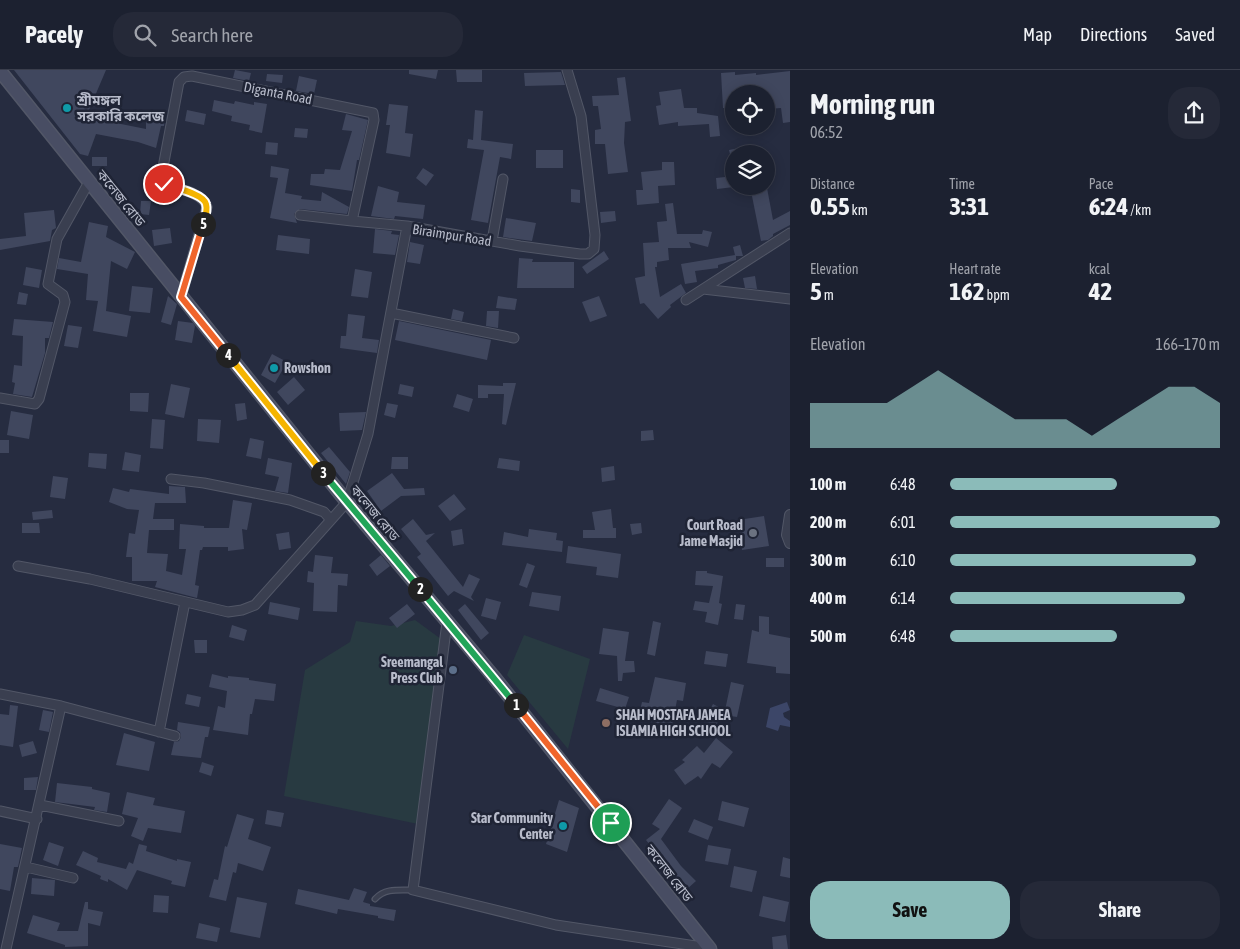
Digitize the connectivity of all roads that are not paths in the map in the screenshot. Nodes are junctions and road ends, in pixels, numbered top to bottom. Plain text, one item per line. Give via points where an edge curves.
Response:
1 (567, 70) edge
2 (0, 71) edge
3 (503, 179) dead end
4 (89, 182) junction
5 (300, 215) dead end
6 (352, 221) junction
7 (407, 226) junction
8 (790, 233) edge
9 (492, 241) junction
10 (704, 289) junction
11 (181, 297) junction
12 (790, 299) edge
13 (686, 300) dead end
14 (391, 313) junction
15 (514, 338) dead end
16 (0, 398) edge
17 (171, 479) dead end
18 (347, 502) junction
19 (790, 515) edge
20 (332, 520) junction
21 (790, 543) edge
22 (18, 566) dead end
23 (185, 602) junction
24 (447, 622) junction
25 (0, 694) edge
26 (61, 706) junction
27 (159, 732) junction
28 (176, 736) dead end
29 (40, 805) junction
30 (0, 811) edge
31 (37, 818) junction
32 (119, 821) dead end
33 (26, 867) junction
34 (73, 878) dead end
35 (413, 890) junction
36 (375, 899) dead end
37 (710, 948) edge
38 (6, 949) edge

1 - 9 street, Biraimpur Road via 581,116 594,249 588,254 580,254
2 - 4 main road, কলেজ রোড
3 - 9 street
4 - 11 main road, কলেজ রোড
4 - 16 street via 57,239 53,254 48,284 63,295 64,302 39,399 35,404
5 - 6 street
6 - 7 street
6 - 11 street, Diganta Road via 373,113 184,76 179,82 161,178 164,184 199,196 207,206
7 - 9 street, Biraimpur Road
7 - 14 street, Biraimpur Road
8 - 10 street
10 - 12 street
10 - 13 street
11 - 18 main road, কলেজ রোড
14 - 15 street
14 - 18 street, Biraimpur Road via 368,434
17 - 20 street via 290,500 324,512
18 - 20 street
18 - 24 main road, কলেজ রোড
19 - 21 street via 787,535
20 - 23 street via 255,605 228,612
22 - 23 street
23 - 27 street
24 - 35 street
24 - 37 main road, কলেজ রোড
25 - 26 street
26 - 27 street
26 - 29 street
27 - 28 street
29 - 31 street
29 - 32 street
30 - 31 street
31 - 33 street
33 - 34 street
33 - 38 street
35 - 36 lane via 381,892
35 - 37 street via 556,925

